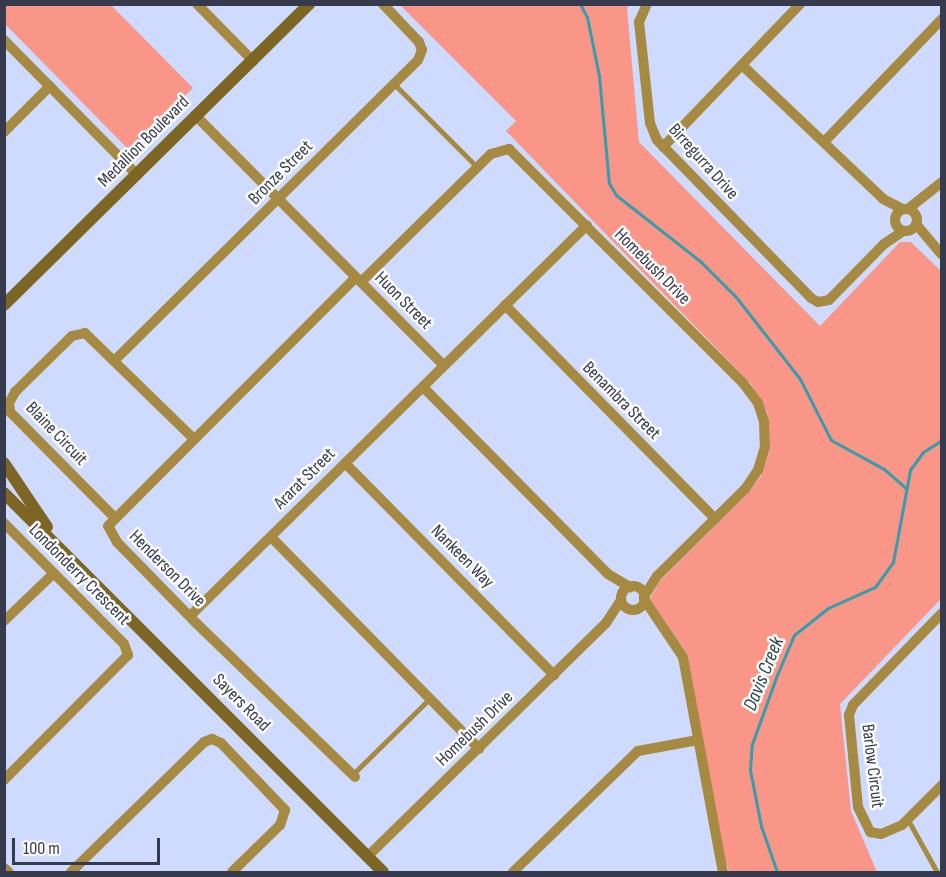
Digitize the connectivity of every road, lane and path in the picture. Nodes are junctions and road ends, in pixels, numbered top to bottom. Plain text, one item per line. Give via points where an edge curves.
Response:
1 (197, 4) edge
2 (309, 4) edge
3 (383, 4) edge
4 (647, 4) edge
5 (800, 4) edge
6 (942, 19) edge
7 (4, 40) edge
8 (253, 61) junction
9 (742, 65) junction
10 (394, 84) junction
11 (50, 86) junction
12 (196, 116) junction
13 (4, 132) edge
14 (824, 142) junction
15 (663, 147) junction
16 (477, 167) junction
17 (137, 175) junction
18 (942, 182) edge
19 (278, 198) junction
20 (883, 199) junction
21 (911, 215) junction
22 (587, 225) junction
23 (900, 226) junction
24 (929, 243) junction
25 (942, 255) edge
26 (358, 280) junction
27 (4, 305) edge
28 (505, 306) junction
29 (116, 359) junction
30 (444, 366) junction
31 (423, 387) junction
32 (194, 439) junction
33 (4, 463) edge
34 (345, 463) junction
35 (4, 493) edge
36 (114, 517) junction
37 (715, 519) junction
38 (4, 523) edge
39 (271, 537) junction
40 (73, 558) junction
41 (54, 573) junction
42 (608, 574) junction
43 (657, 576) junction
44 (632, 587) junction
45 (621, 598) junction
46 (644, 598) junction
47 (633, 610) junction
48 (942, 614) edge
49 (190, 616) junction
50 (4, 621) edge
51 (606, 623) junction
52 (658, 623) junction
53 (554, 675) junction
54 (430, 698) junction
55 (698, 740) junction
56 (479, 748) junction
57 (354, 775) joint
58 (4, 780) edge
59 (942, 785) edge
60 (908, 820) junction
61 (367, 856) junction
62 (4, 868) edge
63 (720, 872) edge
64 (9, 873) edge
65 (71, 873) edge
66 (232, 873) edge
67 (383, 873) edge
68 (513, 873) edge
69 (937, 873) edge

1 - 8 street
2 - 8 street, Medallion Boulevard
3 - 10 street, Bronze Street via 416,38 422,50 418,60
4 - 15 street, Birregurra Drive via 639,22 650,123
5 - 9 street
6 - 14 street
7 - 11 street
8 - 12 street, Medallion Boulevard
9 - 14 street
9 - 15 street
10 - 16 lane
10 - 19 street, Bronze Street
11 - 13 street
11 - 17 street
12 - 17 street, Medallion Boulevard
12 - 19 street, Huon Street
14 - 20 street
15 - 23 street, Birregurra Drive via 811,298 822,302 832,297
16 - 22 street, Homebush Drive via 496,151 513,151
16 - 26 street, Homebush Drive
17 - 27 street, Medallion Boulevard
18 - 21 street
19 - 26 street, Huon Street
19 - 29 street, Bronze Street
20 - 21 street
20 - 23 street
21 - 23 street
21 - 23 street
21 - 24 street
22 - 28 street
22 - 37 street, Homebush Drive via 743,383 758,403 765,432 761,462 750,483
23 - 24 street
24 - 25 street
26 - 30 street, Huon Street
26 - 32 street, Henderson Drive
28 - 30 street
28 - 37 street, Benambra Street
29 - 32 street, Blaine Circuit
29 - 36 street, Blaine Circuit via 92,336 76,334 15,392 8,406
30 - 31 street, Ararat Street
31 - 34 street, Ararat Street
31 - 42 street
32 - 36 street, Henderson Drive
33 - 40 street, Sayers Road
34 - 39 street, Ararat Street
34 - 53 street, Nankeen Way
35 - 40 street, Sayers Road
36 - 49 street, Henderson Drive via 108,526 111,536
37 - 43 street, Homebush Drive
38 - 41 street, Londonderry Crescent
39 - 49 street, Ararat Street
39 - 54 street
40 - 61 street, Sayers Road
41 - 50 street
41 - 58 street, Londonderry Crescent via 126,646 128,657
42 - 44 street
42 - 45 street
43 - 44 street, Homebush Drive
43 - 46 street, Homebush Drive
44 - 45 street, Homebush Drive
44 - 46 street
45 - 47 street
45 - 51 street, Homebush Drive
46 - 47 street, Homebush Drive
46 - 52 street
47 - 51 street, Homebush Drive
47 - 52 street
48 - 60 street, Barlow Circuit via 849,711 857,801 866,827 881,834
49 - 57 street, Henderson Drive
51 - 53 street, Homebush Drive
52 - 55 street via 684,657
53 - 56 street, Homebush Drive
54 - 56 street
54 - 57 lane
55 - 63 street
55 - 68 street via 638,751
56 - 61 street, Homebush Drive
59 - 60 street, Barlow Circuit
60 - 69 lane
61 - 67 street, Sayers Road
62 - 64 street
65 - 66 street via 204,742 212,739 221,743 285,810 280,825

